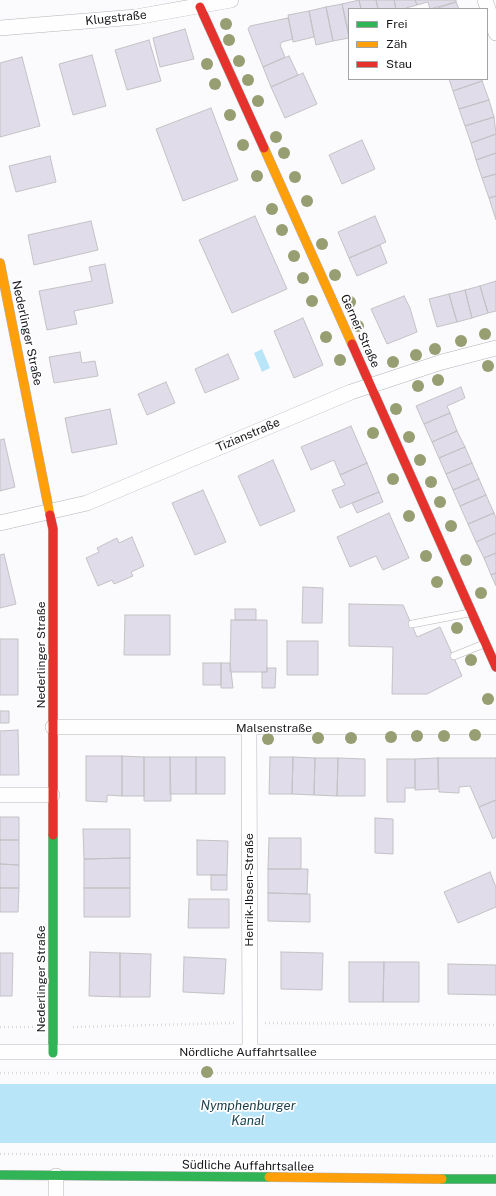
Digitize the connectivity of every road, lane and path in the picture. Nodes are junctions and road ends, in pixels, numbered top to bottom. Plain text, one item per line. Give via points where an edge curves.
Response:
1 (231, 0) edge
2 (200, 7) junction
3 (488, 9) edge
4 (0, 28) edge
5 (496, 33) edge
6 (0, 263) edge
7 (496, 348) edge
8 (372, 385) junction
9 (50, 512) junction
10 (0, 523) edge
11 (471, 612) junction
12 (412, 624) dead end
13 (485, 643) junction
14 (454, 656) dead end
15 (496, 667) edge
16 (496, 727) edge
17 (53, 728) junction
18 (249, 728) junction
19 (52, 794) junction
20 (0, 795) edge
21 (0, 1052) edge
22 (250, 1052) junction
23 (496, 1052) edge
24 (53, 1053) junction
25 (0, 1073) edge
26 (496, 1073) edge
27 (0, 1154) edge
28 (496, 1156) edge
29 (0, 1175) edge
30 (56, 1176) junction
31 (496, 1179) edge
32 (56, 1196) edge

1 - 2 street, Klugstraße
2 - 4 street, Klugstraße via 129,18
2 - 8 street, Gerner Straße
3 - 5 street
6 - 9 street, Nederlinger Straße
7 - 8 street, Tizianstraße via 442,362
8 - 9 street, Tizianstraße via 87,503
8 - 11 street, Gerner Straße
9 - 10 street, Tizianstraße
9 - 17 street, Nederlinger Straße via 53,529
11 - 12 lane
11 - 13 street, Gerner Straße
13 - 14 lane
13 - 15 street, Gerner Straße
16 - 18 street, Malsenstraße
17 - 18 street, Malsenstraße
17 - 19 street, Nederlinger Straße
18 - 22 street, Henrik-Ibsen-Straße
19 - 20 street
19 - 24 street, Nederlinger Straße
21 - 24 street, Nördliche Auffahrtsallee
22 - 23 street, Nördliche Auffahrtsallee
22 - 24 street, Nördliche Auffahrtsallee
25 - 26 path
27 - 28 path
29 - 30 street, Südliche Auffahrtsallee
30 - 31 street, Südliche Auffahrtsallee
30 - 32 street

